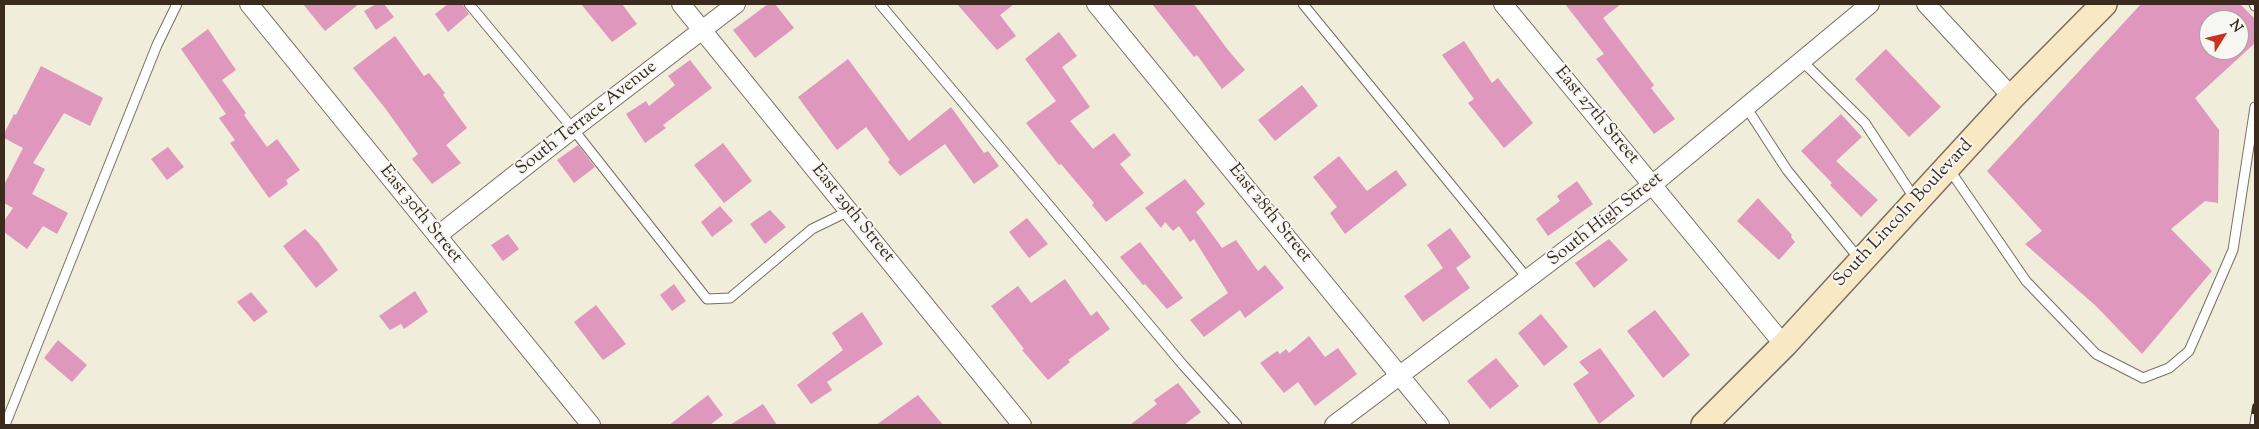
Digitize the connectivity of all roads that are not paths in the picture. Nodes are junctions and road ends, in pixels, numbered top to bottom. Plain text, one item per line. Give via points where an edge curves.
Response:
1 (177, 4) edge
2 (249, 4) edge
3 (469, 4) edge
4 (681, 4) edge
5 (736, 4) edge
6 (880, 4) edge
7 (1096, 4) edge
8 (1303, 4) edge
9 (1503, 4) edge
10 (1870, 4) edge
11 (1926, 4) edge
12 (2104, 4) edge
13 (703, 30) junction
14 (1802, 61) junction
15 (2012, 97) junction
16 (1746, 107) junction
17 (2255, 108) edge
18 (573, 129) junction
19 (1948, 166) junction
20 (1652, 185) junction
21 (1917, 200) junction
22 (849, 211) junction
23 (437, 236) junction
24 (1861, 261) junction
25 (1528, 279) junction
26 (1784, 345) junction
27 (1402, 375) junction
28 (5, 425) edge
29 (591, 425) edge
30 (1022, 425) edge
31 (1237, 425) edge
32 (1334, 425) edge
33 (1440, 425) edge
34 (1704, 425) edge

1 - 28 lane via 157,45
2 - 23 street, East 30th Street
3 - 18 lane
4 - 13 street, East 29th Street
5 - 13 street, South Terrace Avenue
6 - 31 lane via 1170,350
7 - 27 street, East 28th Street
8 - 25 lane
9 - 20 street, East 27th Street
10 - 14 street, South High Street
11 - 15 street
12 - 15 street, South Lincoln Boulevard
13 - 18 street, South Terrace Avenue
13 - 22 street, East 29th Street
14 - 16 street, South High Street
14 - 21 lane via 1865,123
15 - 19 street, South Lincoln Boulevard
16 - 20 street, South High Street
16 - 24 lane via 1787,170
17 - 19 lane via 2233,250 2189,351 2169,368 2143,378 2096,354 2026,281
18 - 22 lane via 707,299 730,298 812,229
18 - 23 street, South Terrace Avenue
19 - 21 street, South Lincoln Boulevard
20 - 25 street, South High Street
20 - 26 street, East 27th Street
21 - 24 street, South Lincoln Boulevard
22 - 30 street, East 29th Street
23 - 29 street, East 30th Street
24 - 26 street, South Lincoln Boulevard
25 - 27 street, South High Street
26 - 34 street, South Lincoln Boulevard
27 - 32 street, South High Street
27 - 33 street, East 28th Street

